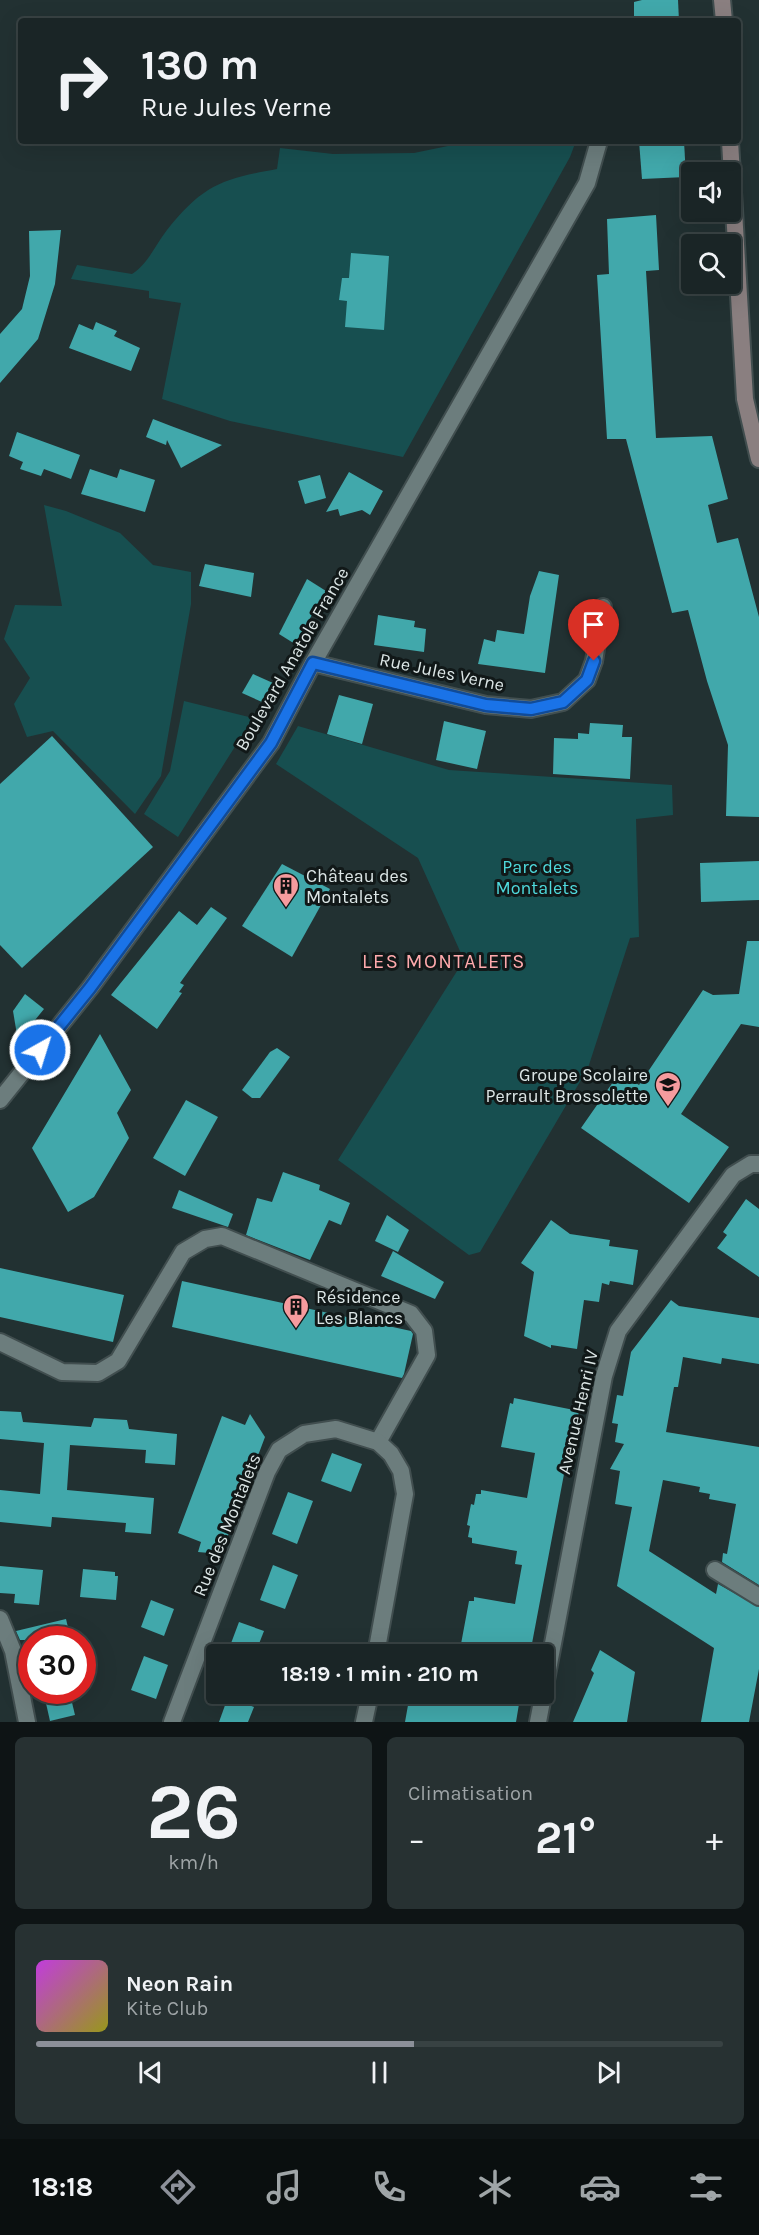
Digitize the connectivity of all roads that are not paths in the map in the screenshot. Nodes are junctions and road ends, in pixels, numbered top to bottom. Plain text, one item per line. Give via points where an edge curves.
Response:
1 (722, 0) edge
2 (724, 18) edge
3 (598, 144) edge
4 (730, 144) edge
5 (759, 459) edge
6 (603, 607) dead end
7 (313, 663) junction
8 (0, 1100) edge
9 (759, 1164) edge
10 (0, 1342) edge
11 (378, 1442) junction
12 (715, 1570) dead end
13 (759, 1597) edge
14 (0, 1619) edge
15 (378, 1644) edge
16 (368, 1704) edge
17 (27, 1722) edge
18 (172, 1722) edge
19 (364, 1722) edge
20 (538, 1722) edge

1 - 2 main road
3 - 7 street, Boulevard Anatole France via 586,183
4 - 5 main road via 746,399
6 - 7 street, Rue Jules Verne via 587,680 563,702 531,709 486,705
7 - 8 street, Boulevard Anatole France via 271,743 90,988
9 - 20 street, Avenue Henri IV via 751,1164 733,1175 618,1331 604,1376
10 - 11 street via 62,1372 98,1373 118,1361 183,1252 205,1239 222,1236 411,1314 424,1331 427,1355
11 - 15 street via 391,1454 400,1471 405,1494
11 - 18 street, Rue des Montalets via 336,1429 304,1434 279,1450 267,1472
12 - 13 street
14 - 17 street via 13,1651
16 - 19 street

